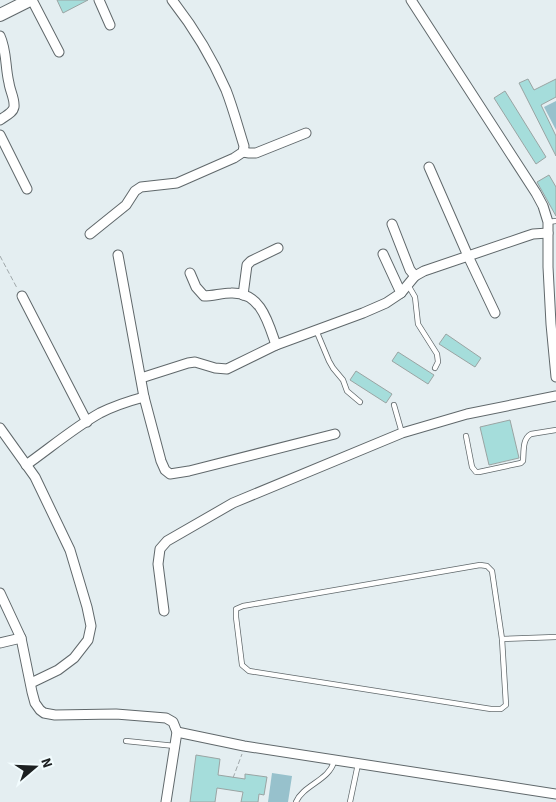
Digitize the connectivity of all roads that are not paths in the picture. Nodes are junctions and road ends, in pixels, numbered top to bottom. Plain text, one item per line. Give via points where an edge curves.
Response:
1 (31, 0) edge
2 (99, 0) edge
3 (172, 0) edge
4 (411, 0) edge
5 (10, 3) edge
6 (0, 15) edge
7 (110, 25) dead end
8 (0, 36) edge
9 (59, 52) dead end
10 (0, 120) edge
11 (306, 133) dead end
12 (0, 135) edge
13 (244, 152) junction
14 (429, 167) dead end
15 (27, 190) dead end
16 (552, 222) edge
17 (392, 224) dead end
18 (548, 233) junction
19 (90, 234) dead end
20 (278, 248) dead end
21 (383, 254) dead end
22 (118, 255) dead end
23 (468, 256) junction
24 (190, 273) dead end
25 (415, 276) junction
26 (408, 285) junction
27 (401, 294) junction
28 (244, 295) junction
29 (22, 296) road end
30 (496, 313) dead end
31 (316, 330) junction
32 (276, 345) junction
33 (435, 368) dead end
34 (556, 376) edge
35 (141, 378) junction
36 (144, 396) junction
37 (556, 396) edge
38 (360, 402) dead end
39 (394, 406) dead end
40 (86, 422) junction
41 (0, 428) edge
42 (556, 430) edge
43 (335, 434) dead end
44 (402, 434) junction
45 (466, 436) dead end
46 (26, 465) junction
47 (0, 593) edge
48 (164, 611) dead end
49 (21, 638) junction
50 (556, 638) edge
51 (502, 639) junction
52 (0, 643) edge
53 (30, 683) junction
54 (178, 732) junction
55 (126, 741) dead end
56 (175, 746) junction
57 (334, 761) junction
58 (358, 764) junction
59 (556, 794) edge
60 (166, 802) edge
61 (296, 802) edge
62 (350, 802) edge

1 - 5 main road
1 - 9 street
2 - 7 street
3 - 13 street via 202,42 220,78
4 - 16 street
5 - 6 main road
8 - 10 street via 14,108
11 - 13 street via 256,153
12 - 15 street
13 - 19 street via 177,183 141,187 126,205
14 - 23 street
16 - 18 street
17 - 25 street
18 - 23 street via 524,237
18 - 34 street
20 - 28 street via 246,266
21 - 27 street
22 - 35 street
23 - 25 street
23 - 30 street
24 - 28 street via 204,296 229,292
25 - 26 street
26 - 27 street
26 - 33 lane via 414,297 418,324 437,354
27 - 31 street via 371,310
28 - 32 street via 264,312
29 - 40 street
31 - 32 street
31 - 38 lane via 333,368 348,391
32 - 35 street via 227,368 194,362
35 - 36 street
36 - 40 street
36 - 43 street via 161,461 170,474 189,472
37 - 44 street via 467,414
39 - 44 lane
40 - 46 street
41 - 46 street
42 - 45 lane via 527,436 521,463 479,472 472,466
44 - 48 street via 233,502 167,541 160,549 158,564
46 - 53 street via 70,550 91,626 88,640 74,658 58,670
47 - 49 street
49 - 52 street
49 - 53 street
50 - 51 lane
51 - 51 lane via 492,571 480,565 236,609 242,665 249,671 492,709 506,705
53 - 54 street via 35,702 44,713 166,718 173,722
54 - 56 street
54 - 57 street
55 - 56 lane
56 - 60 street
57 - 58 street
57 - 61 lane via 331,770
58 - 59 street
58 - 62 lane

